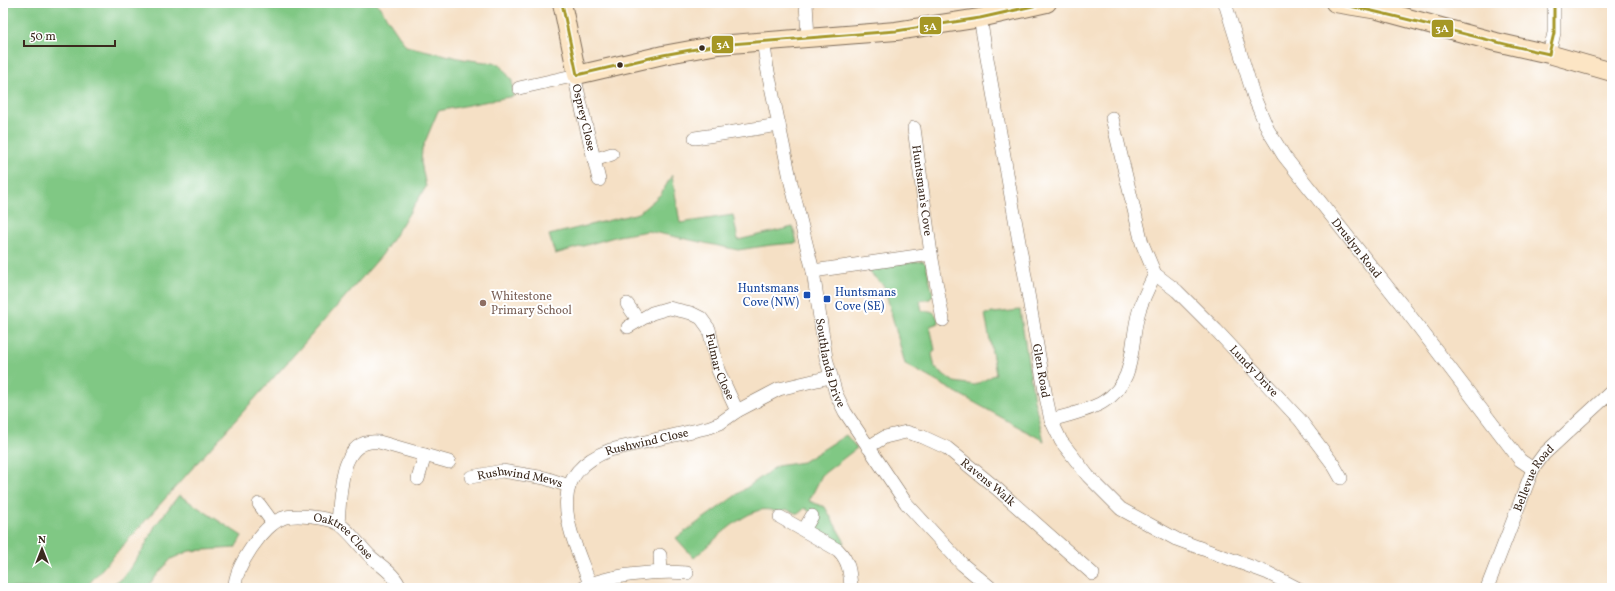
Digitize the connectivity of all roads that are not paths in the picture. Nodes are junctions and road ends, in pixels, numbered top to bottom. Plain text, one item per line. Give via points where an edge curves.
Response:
1 (562, 3) edge
2 (806, 3) edge
3 (1047, 3) edge
4 (1225, 3) edge
5 (1335, 3) edge
6 (1554, 3) edge
7 (980, 18) junction
8 (808, 38) junction
9 (763, 40) junction
10 (1549, 54) junction
11 (1612, 72) edge
12 (577, 75) junction
13 (519, 88) dead end
14 (1112, 118) dead end
15 (779, 125) junction
16 (914, 128) dead end
17 (695, 138) dead end
18 (612, 154) dead end
19 (594, 160) junction
20 (599, 180) dead end
21 (931, 254) junction
22 (813, 272) junction
23 (1155, 274) junction
24 (627, 304) dead end
25 (944, 320) dead end
26 (830, 377) junction
27 (1612, 391) edge
28 (737, 410) junction
29 (1051, 420) junction
30 (868, 446) junction
31 (425, 456) junction
32 (449, 462) dead end
33 (1533, 469) junction
34 (471, 477) dead end
35 (1341, 478) dead end
36 (418, 479) dead end
37 (569, 486) junction
38 (259, 504) dead end
39 (812, 516) dead end
40 (780, 517) dead end
41 (273, 523) junction
42 (338, 523) junction
43 (804, 530) junction
44 (660, 555) dead end
45 (660, 572) junction
46 (687, 573) dead end
47 (1093, 574) dead end
48 (586, 586) edge
49 (236, 588) edge
50 (400, 588) edge
51 (851, 588) edge
52 (991, 588) edge
53 (1296, 588) edge
54 (1487, 588) edge

1 - 12 street
2 - 8 street
3 - 7 street
4 - 33 street, Druslyn Road via 1254,97 1268,130 1284,156 1405,308 1520,460
5 - 10 street via 1378,10
6 - 10 street via 1554,34
7 - 8 street via 881,33
7 - 29 street, Glen Road
8 - 9 street
9 - 12 street via 718,45
9 - 15 street, Southlands Drive
10 - 11 street
12 - 13 street
12 - 19 street, Osprey Close via 576,84
14 - 23 street, Lundy Drive via 1142,243
15 - 17 street
15 - 22 street, Southlands Drive
16 - 21 street, Huntsman's Cove
18 - 19 street, Osprey Close
19 - 20 street, Osprey Close
21 - 22 street, Huntsman's Cove
21 - 25 street, Huntsman's Cove
22 - 26 street, Southlands Drive
23 - 29 street via 1138,312 1128,375 1104,402
23 - 35 street, Lundy Drive via 1177,291 1210,324 1300,420
24 - 28 street, Fulmar Close via 633,324 652,313 669,308 701,318 709,329 718,370
26 - 28 street, Rushwind Close via 779,389
26 - 30 street, Southlands Drive via 845,412
27 - 33 street, Bellevue Road via 1554,444
28 - 37 street, Rushwind Close via 710,427 603,452 583,465
29 - 53 street, Glen Road via 1061,441 1088,476 1121,509 1176,539 1268,573
30 - 47 street, Ravens Walk via 889,435 906,432 947,448
30 - 52 street, Southlands Drive via 911,509 962,564
31 - 32 street
31 - 36 street
31 - 42 street via 373,442 361,444 346,463
33 - 54 street, Bellevue Road
34 - 37 street, Rushwind Mews via 502,471 540,477
37 - 48 street, Rushwind Close via 566,500 568,520
38 - 41 street
39 - 43 street
40 - 43 street
41 - 42 street, Oaktree Close via 294,516 332,520
41 - 49 street via 237,573
42 - 50 street, Oaktree Close via 392,575
43 - 51 street via 845,557
44 - 45 street
45 - 46 street, Rushwind Close
45 - 48 street, Rushwind Close via 637,574

